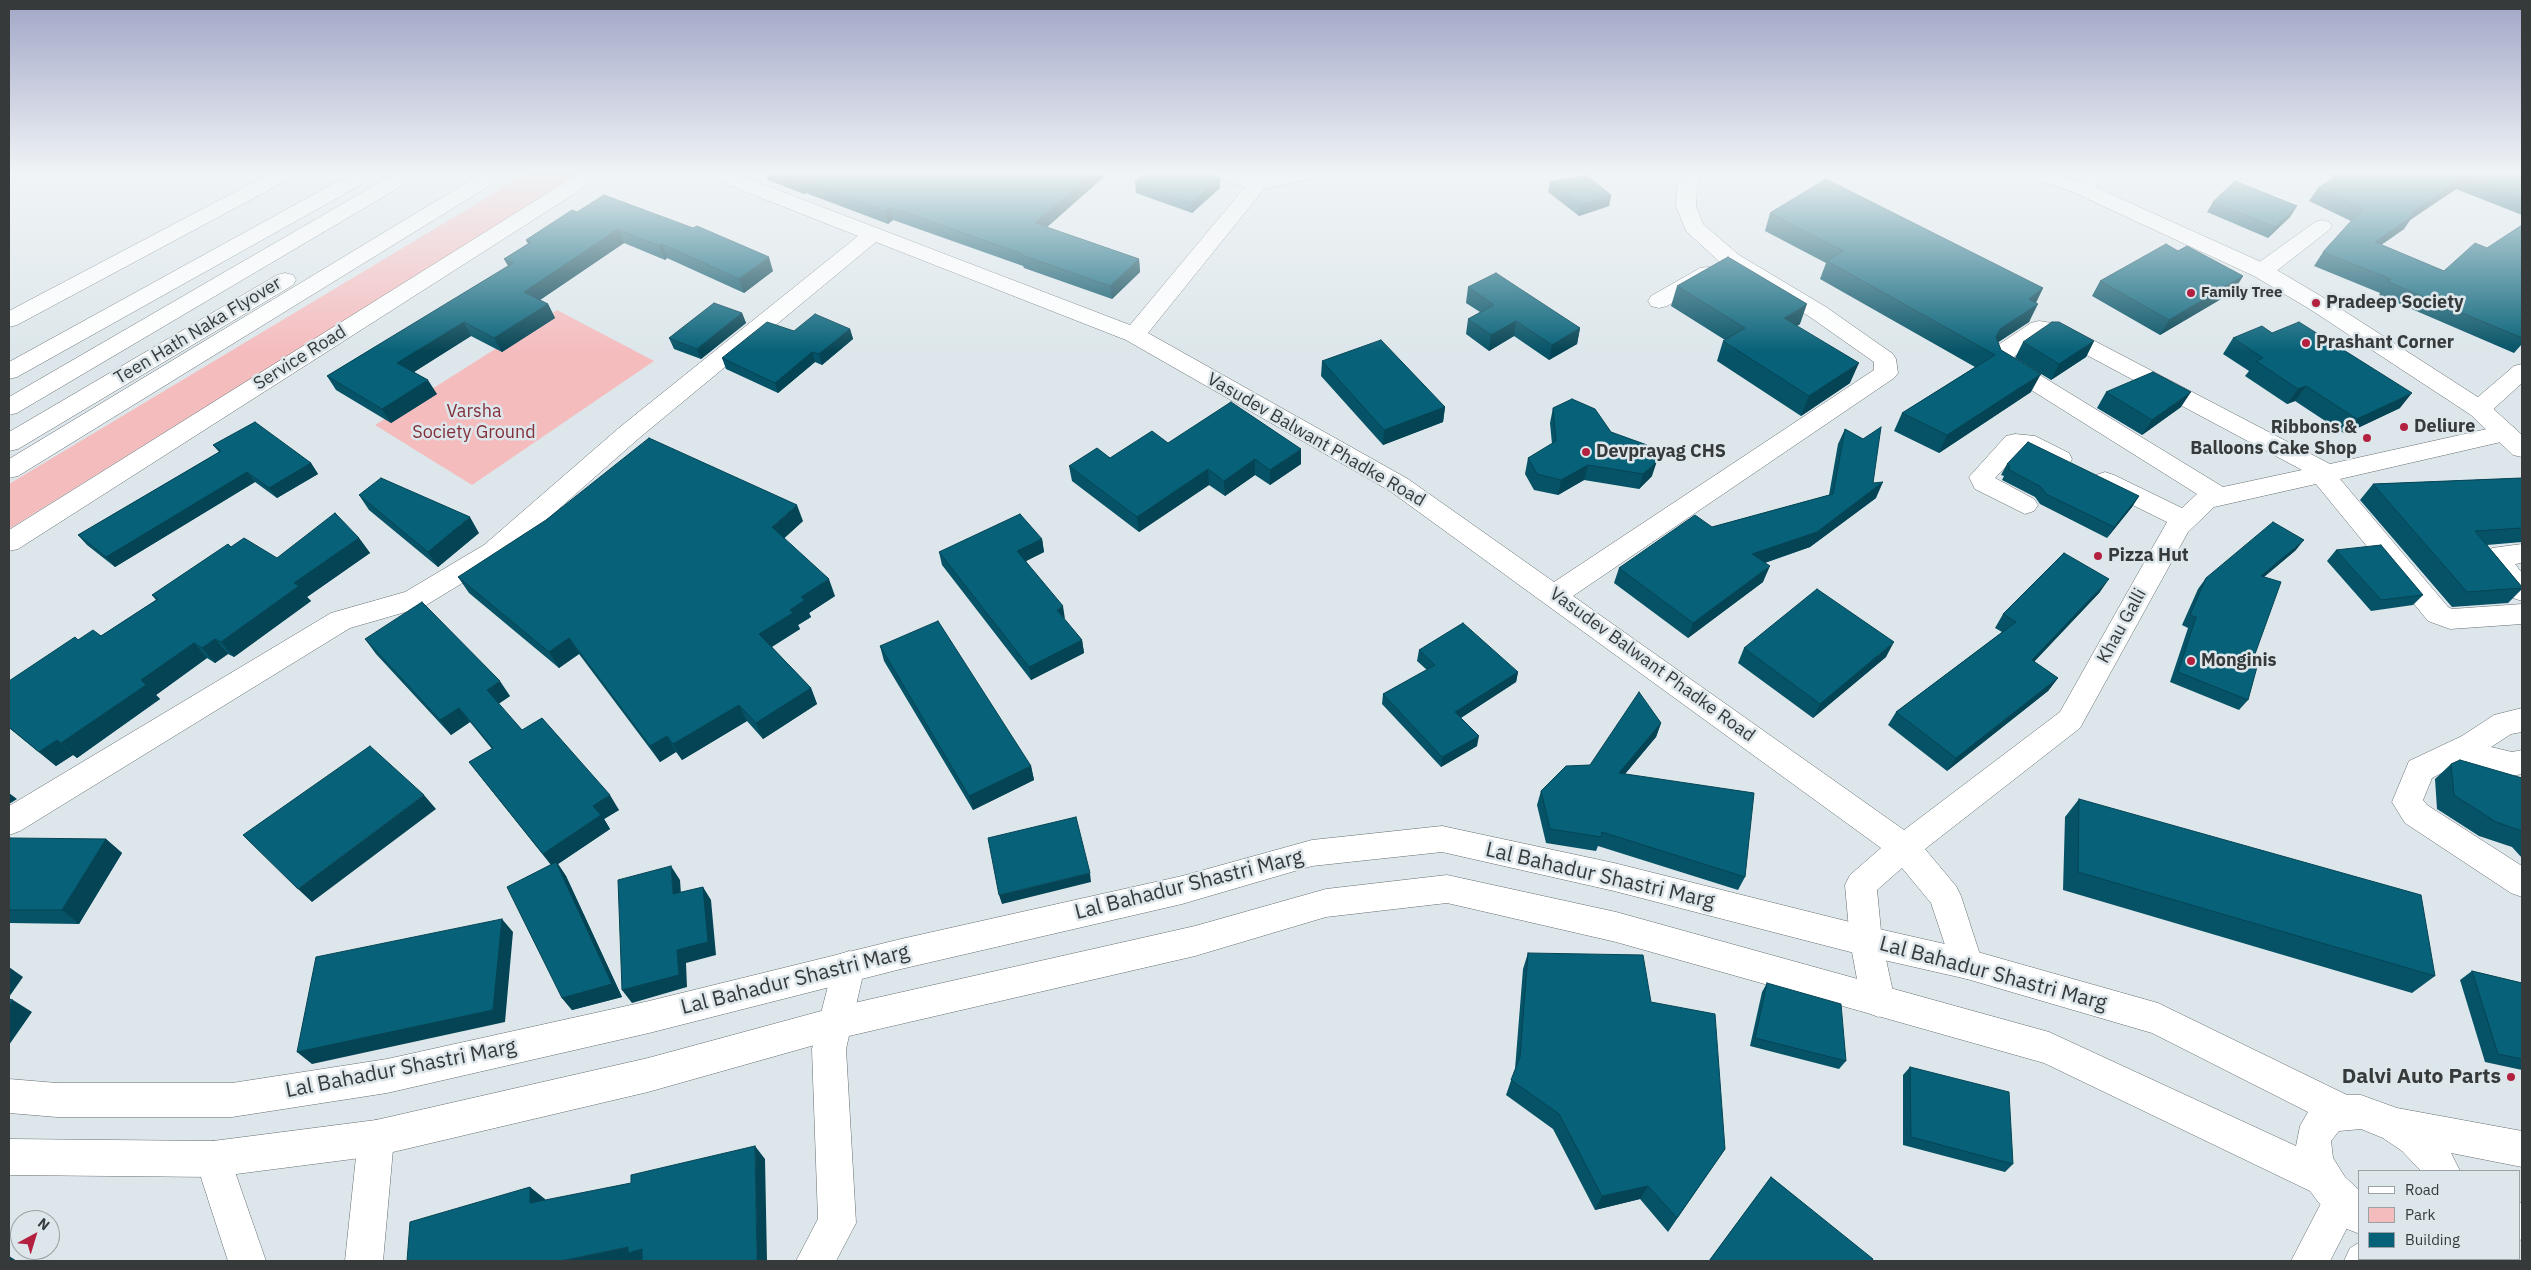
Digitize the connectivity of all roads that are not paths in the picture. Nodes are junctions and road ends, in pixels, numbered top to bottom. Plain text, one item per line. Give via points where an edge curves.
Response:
1 (172, 233) edge
2 (259, 233) edge
3 (307, 233) edge
4 (365, 233) edge
5 (398, 233) edge
6 (498, 233) edge
7 (1217, 233) edge
8 (1701, 233) edge
9 (2189, 233) edge
10 (2312, 233) edge
11 (873, 234) joint
12 (1731, 260) junction
13 (2262, 271) junction
14 (1659, 301) dead end
15 (9, 320) edge
16 (1134, 335) junction
17 (9, 372) edge
18 (2522, 372) edge
19 (9, 407) edge
20 (2479, 409) junction
21 (2514, 441) edge
22 (9, 443) edge
23 (9, 470) edge
24 (2326, 474) junction
25 (2220, 497) junction
26 (2025, 504) dead end
27 (2185, 520) junction
28 (9, 542) edge
29 (2522, 554) edge
30 (2522, 591) edge
31 (1554, 594) junction
32 (2522, 614) edge
33 (2522, 720) edge
34 (2464, 748) junction
35 (2522, 762) edge
36 (9, 822) edge
37 (1904, 847) junction
38 (2522, 883) edge
39 (1866, 941) junction
40 (1967, 964) junction
41 (849, 966) junction
42 (1878, 1001) junction
43 (836, 1023) junction
44 (9, 1096) edge
45 (2345, 1112) junction
46 (2395, 1125) junction
47 (376, 1138) junction
48 (2522, 1150) edge
49 (9, 1157) edge
50 (213, 1159) junction
51 (2441, 1170) edge
52 (2342, 1198) edge
53 (247, 1261) edge
54 (364, 1261) edge
55 (815, 1261) edge
56 (2310, 1261) edge

1 - 15 main road
2 - 17 main road
3 - 19 main road, Teen Hath Naka Flyover
4 - 22 main road, Teen Hath Naka Flyover
5 - 23 main road
6 - 28 main road, Service Road
7 - 16 main road
8 - 12 main road
9 - 13 main road
10 - 13 main road
11 - 16 main road, Vasudev Balwant Phadke Road
11 - 36 main road via 629,433 493,552 413,600 341,620
12 - 14 main road
12 - 31 main road via 1818,312 1885,358 1886,373
13 - 20 main road
16 - 31 main road, Vasudev Balwant Phadke Road via 1399,485
18 - 20 main road
20 - 21 main road
21 - 24 main road, Khau Galli
24 - 25 main road, Khau Galli
24 - 25 main road via 2056,330 2039,328 2000,354 2001,361
24 - 32 main road via 2438,614 2450,619
25 - 27 main road, Khau Galli via 2206,500
26 - 27 main road via 1984,482 1981,477 2015,442 2026,442
27 - 37 main road, Khau Galli via 2178,526 2070,720
29 - 30 main road via 2501,556 2497,561
31 - 37 main road, Vasudev Balwant Phadke Road
33 - 34 main road via 2504,723
34 - 35 main road via 2495,761
34 - 38 main road via 2420,770 2407,802 2416,814
37 - 39 main road, Khau Galli via 1861,885
37 - 40 main road, Vasudev Balwant Phadke Road via 1946,896
39 - 40 main road, Lal Bahadur Shastri Marg
39 - 41 main road, Lal Bahadur Shastri Marg via 1614,877 1442,839 1312,853 1182,890
39 - 42 main road
40 - 45 main road, Lal Bahadur Shastri Marg via 2158,1019
41 - 43 main road
41 - 44 main road, Lal Bahadur Shastri Marg via 650,1017 387,1076 232,1100 57,1100
42 - 43 main road via 1616,927 1448,889 1326,903 1195,941
42 - 52 main road via 2049,1048
43 - 47 main road via 648,1075
43 - 55 main road via 829,1049 837,1223
45 - 46 main road via 2361,1112
45 - 52 main road via 2329,1116 2318,1126 2313,1141 2315,1159
46 - 48 main road
46 - 51 main road via 2415,1138
47 - 50 main road
47 - 54 main road
49 - 50 main road
50 - 53 main road
52 - 56 main road

